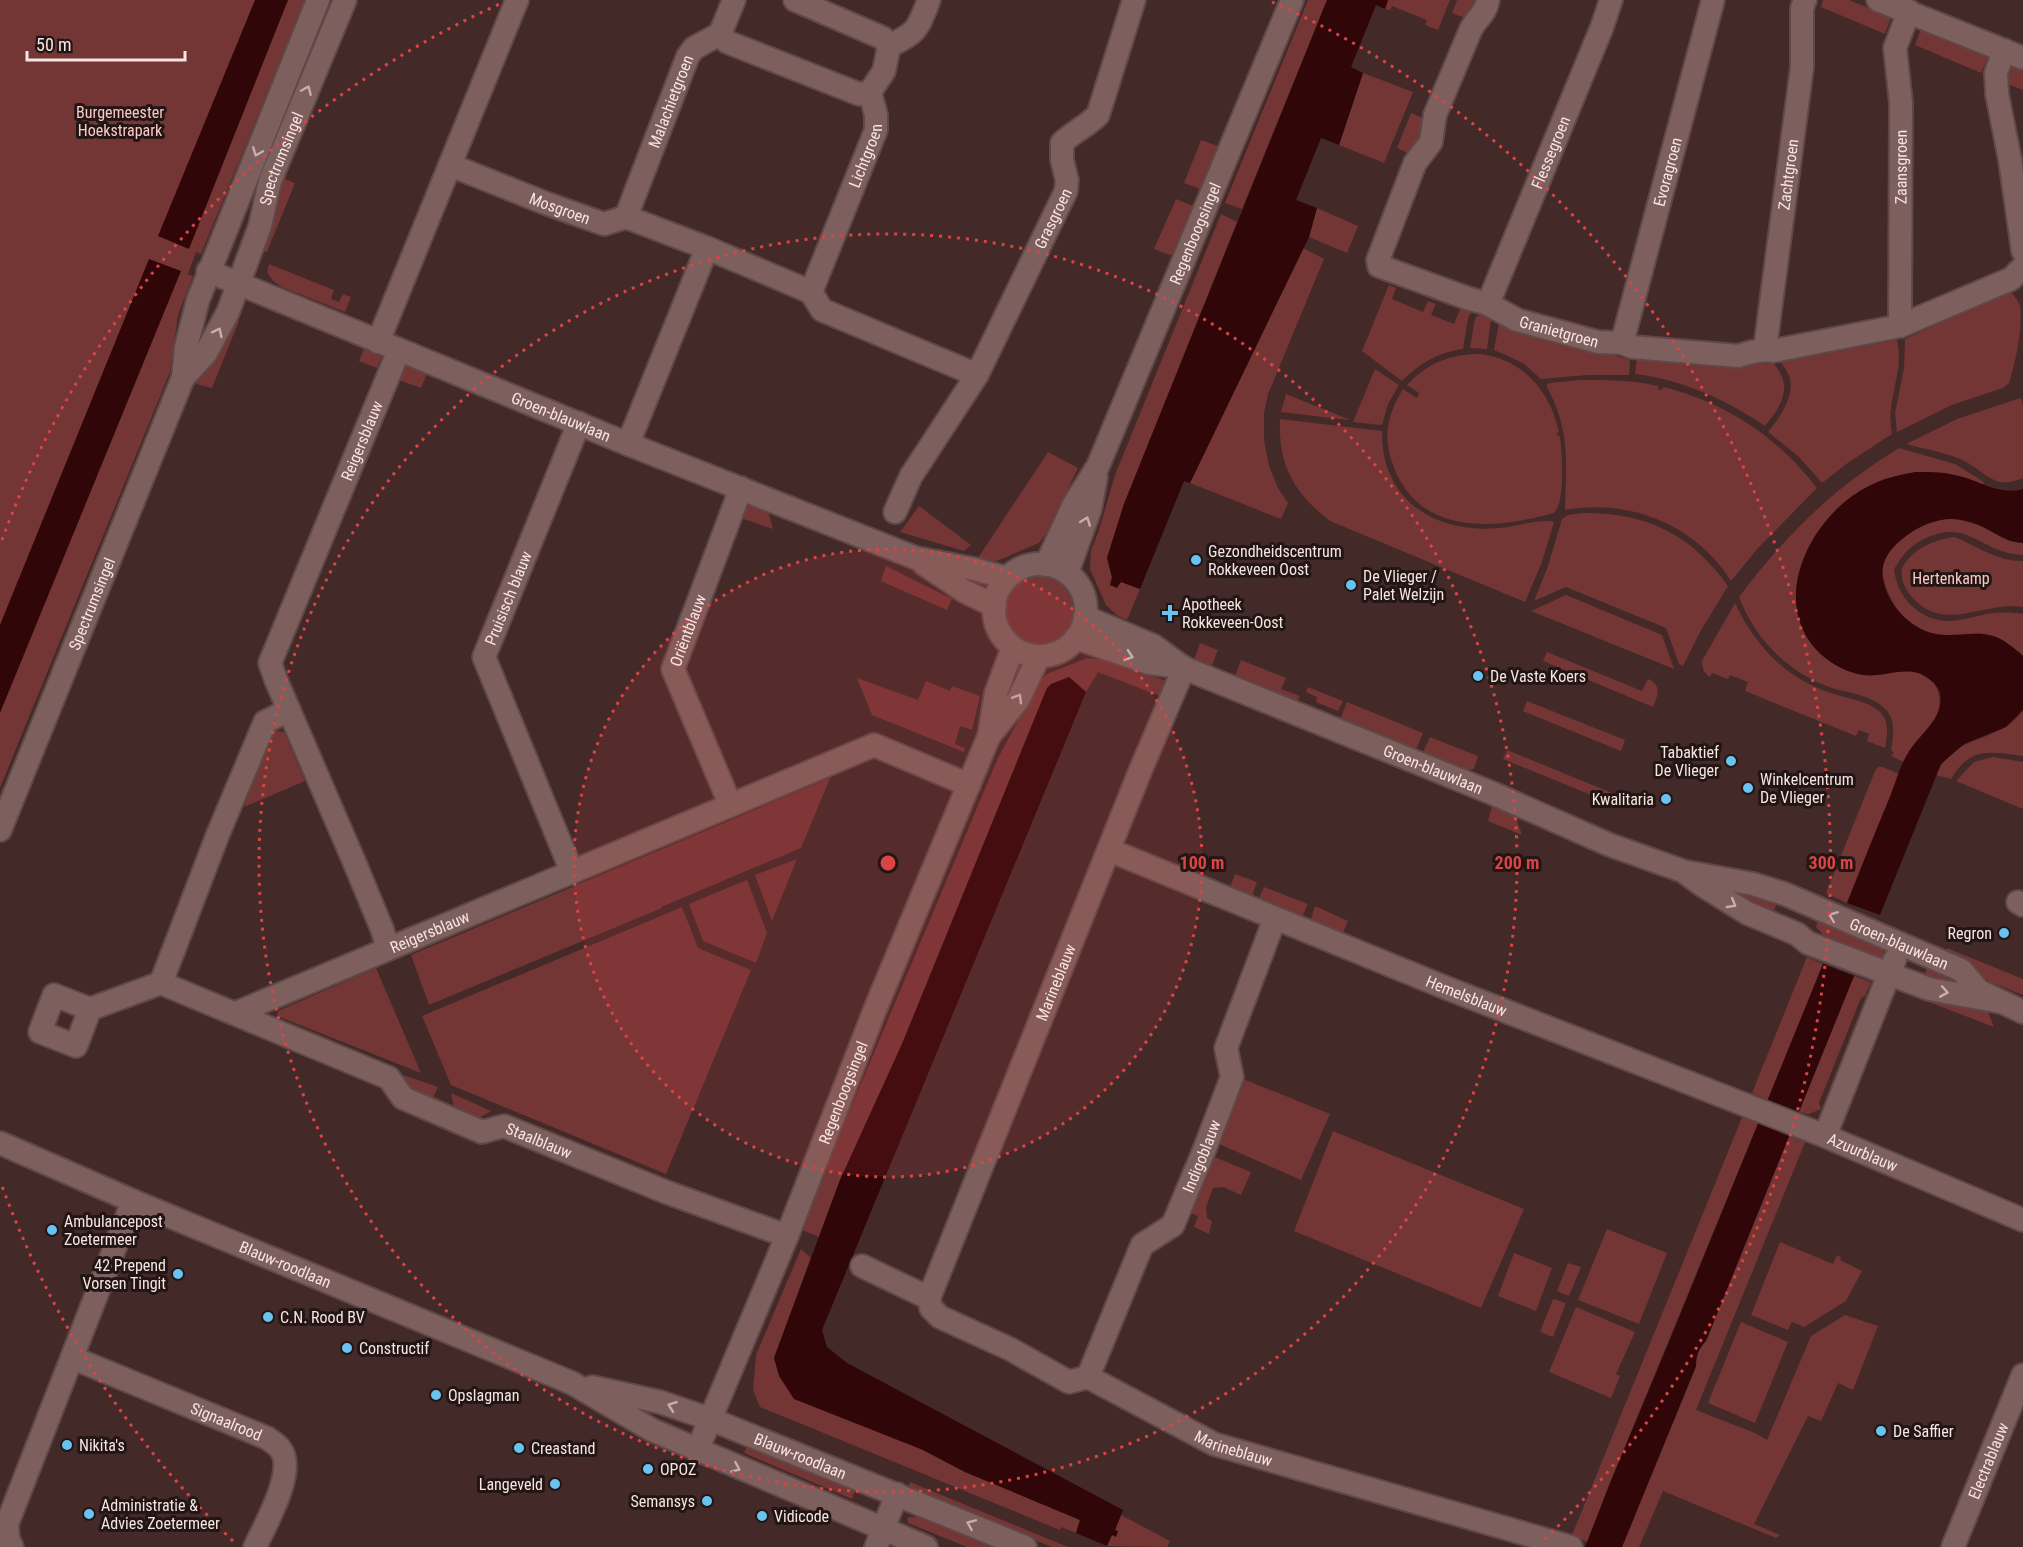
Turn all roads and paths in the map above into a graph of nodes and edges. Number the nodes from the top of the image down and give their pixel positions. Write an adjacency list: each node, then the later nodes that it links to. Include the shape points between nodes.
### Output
1 (318, 0): 24 (street, Spectrumsingel, one-way to 24)
2 (345, 0): 25 (street, Spectrumsingel, one-way to 2, via 260,226 270,181)
3 (517, 0): 19 (street)
4 (734, 0): 15 (street)
5 (795, 0): 16 (street, via 883,38)
6 (929, 0): 16 (street, via 918,28)
7 (1134, 0): 33 (street, Grasgroen, via 1098,115 1062,143 1066,191)
8 (1292, 0): 40 (street, Regenboogsingel, via 1098,466 1090,509)
9 (1488, 0): 27 (street, Granietgroen, via 1471,29 1435,115 1431,142 1415,163 1378,260 1379,266)
10 (1611, 0): 27 (street, Flessegroen)
11 (1713, 0): 30 (street, Evoragroen)
12 (1805, 0): 32 (street, Zachtgroen, via 1802,66)
13 (1878, 0): 14 (street)
14 (1909, 11): 17 (street); 28 (street, Zaansgroen, via 1895,48 1901,104)
15 (720, 34): 18 (street, via 727,42 858,94); 20 (street, Malachietgroen, via 694,48 688,56)
16 (889, 46): 18 (street, via 884,71)
17 (2013, 54): 22 (street, via 1996,73 1997,94)
18 (870, 92): 26 (street, Lichtgroen, via 876,130)
19 (450, 165): 20 (street, Mosgroen, via 604,224); 29 (street)
20 (626, 217): 21 (street)
21 (707, 248): 26 (street); 36 (street)
22 (2023, 251)
23 (2023, 267): 28 (street, Granietgroen, via 2011,279)
24 (208, 271): 25 (street, Groen-blauwlaan); 34 (street, Spectrumsingel, via 186,347)
25 (238, 283): 29 (street, Groen-blauwlaan); 34 (street, Spectrumsingel, one-way to 25, via 206,353)
26 (811, 292): 33 (street, via 822,309)
27 (1488, 304): 30 (street, Granietgroen, via 1517,320 1598,342)
28 (1900, 326): 32 (street, Granietgroen)
29 (378, 342): 31 (street, Groen-blauwlaan)
30 (1622, 343): 32 (street, Granietgroen, via 1738,356)
31 (399, 350): 35 (street, Groen-blauwlaan); 48 (street, Reigersblauw, via 270,663)
32 (1765, 350)
33 (977, 375): 38 (street, Grasgroen, via 911,476)
34 (183, 378): 52 (street, Spectrumsingel)
35 (579, 423): 36 (street, Groen-blauwlaan); 54 (street, Pruisisch blauw, via 484,657)
36 (628, 444): 37 (street, Groen-blauwlaan)
37 (741, 488): 39 (street, Groen-blauwlaan); 51 (street, Oriëntblauw, via 673,669)
38 (895, 512)
39 (916, 558): 41 (street, Groen-blauwlaan); 42 (street, Groen-blauwlaan)
40 (1057, 569): 41 (street, via 1025,567); 43 (street, via 1076,581 1082,592)
41 (1007, 578): 42 (street)
42 (994, 606): 45 (street, via 1002,636)
43 (1085, 616): 44 (street); 47 (street, Groen-blauwlaan, via 1154,646)
44 (1076, 638): 46 (street, via 1059,651); 47 (street, Groen-blauwlaan, one-way to 47, via 1149,663)
45 (1013, 647): 46 (street); 49 (street, Regenboogsingel, via 996,693)
46 (1039, 656): 49 (street, Regenboogsingel, one-way to 46, via 1018,700)
47 (1184, 668): 53 (street, Marineblauw); 55 (street, Groen-blauwlaan)
48 (289, 710): 58 (street, Reigersblauw); 60 (street, via 265,722)
49 (989, 736): 50 (street, Regenboogsingel)
50 (969, 785): 51 (street, Reigersblauw, via 874,745); 69 (street, Regenboogsingel, via 872,1017)
51 (730, 804): 54 (street, Reigersblauw)
52 (0, 830)
53 (1109, 850): 56 (street, Hemelsblauw); 71 (street, Marineblauw)
54 (572, 872): 58 (street, Reigersblauw)
55 (1683, 872): 57 (street, Groen-blauwlaan, one-way to 55, via 1785,894); 59 (street, Groen-blauwlaan, one-way to 59, via 1747,913 1797,934 1808,943)
56 (1275, 918): 65 (street, Hemelsblauw); 74 (street, Indigoblauw, via 1226,1048 1232,1077 1206,1148 1173,1225 1142,1245)
57 (1901, 943): 59 (street, Azuurblauw); 61 (street, Groen-blauwlaan, via 1961,970 1979,991)
58 (388, 948): 64 (street)
59 (1890, 973): 61 (street, Groen-blauwlaan, one-way to 61, via 1929,989); 65 (street, Azuurblauw)
60 (161, 983): 62 (street); 64 (street, Staalblauw)
61 (2001, 1002): 63 (street, Groen-blauwlaan)
62 (90, 1009)
63 (2023, 1012)
64 (236, 1013): 69 (street, Staalblauw, via 389,1078 403,1098 482,1131 504,1126)
65 (1825, 1136): 68 (street, Azuurblauw)
66 (0, 1143): 67 (street, Blauw-roodlaan)
67 (134, 1201): 72 (street); 75 (street, Blauw-roodlaan)
68 (2023, 1220)
69 (787, 1236): 76 (street, Regenboogsingel)
70 (862, 1266): 71 (street, Marineblauw)
71 (929, 1298): 74 (street, Marineblauw, via 930,1308 940,1317 1069,1382)
72 (73, 1358): 81 (street, via 7,1524); 82 (street, Signaalrood, via 267,1438 281,1449 286,1462 284,1478)
73 (2023, 1375): 85 (street, Electrablauw)
74 (1088, 1377): 80 (street, Marineblauw, via 1214,1444)
75 (572, 1383): 76 (street, Blauw-roodlaan, one-way to 75, via 660,1401); 77 (street, Blauw-roodlaan, via 652,1430)
76 (710, 1419): 77 (street, Regenboogsingel); 78 (street, Blauw-roodlaan)
77 (697, 1451): 79 (street, Blauw-roodlaan, one-way to 79)
78 (897, 1494): 79 (street); 84 (street, Blauw-roodlaan, one-way to 78)
79 (879, 1539): 83 (street, Blauw-roodlaan)
80 (1568, 1545)
81 (12, 1547)
82 (255, 1547)
83 (926, 1547)
84 (1024, 1547)
85 (1953, 1547)

